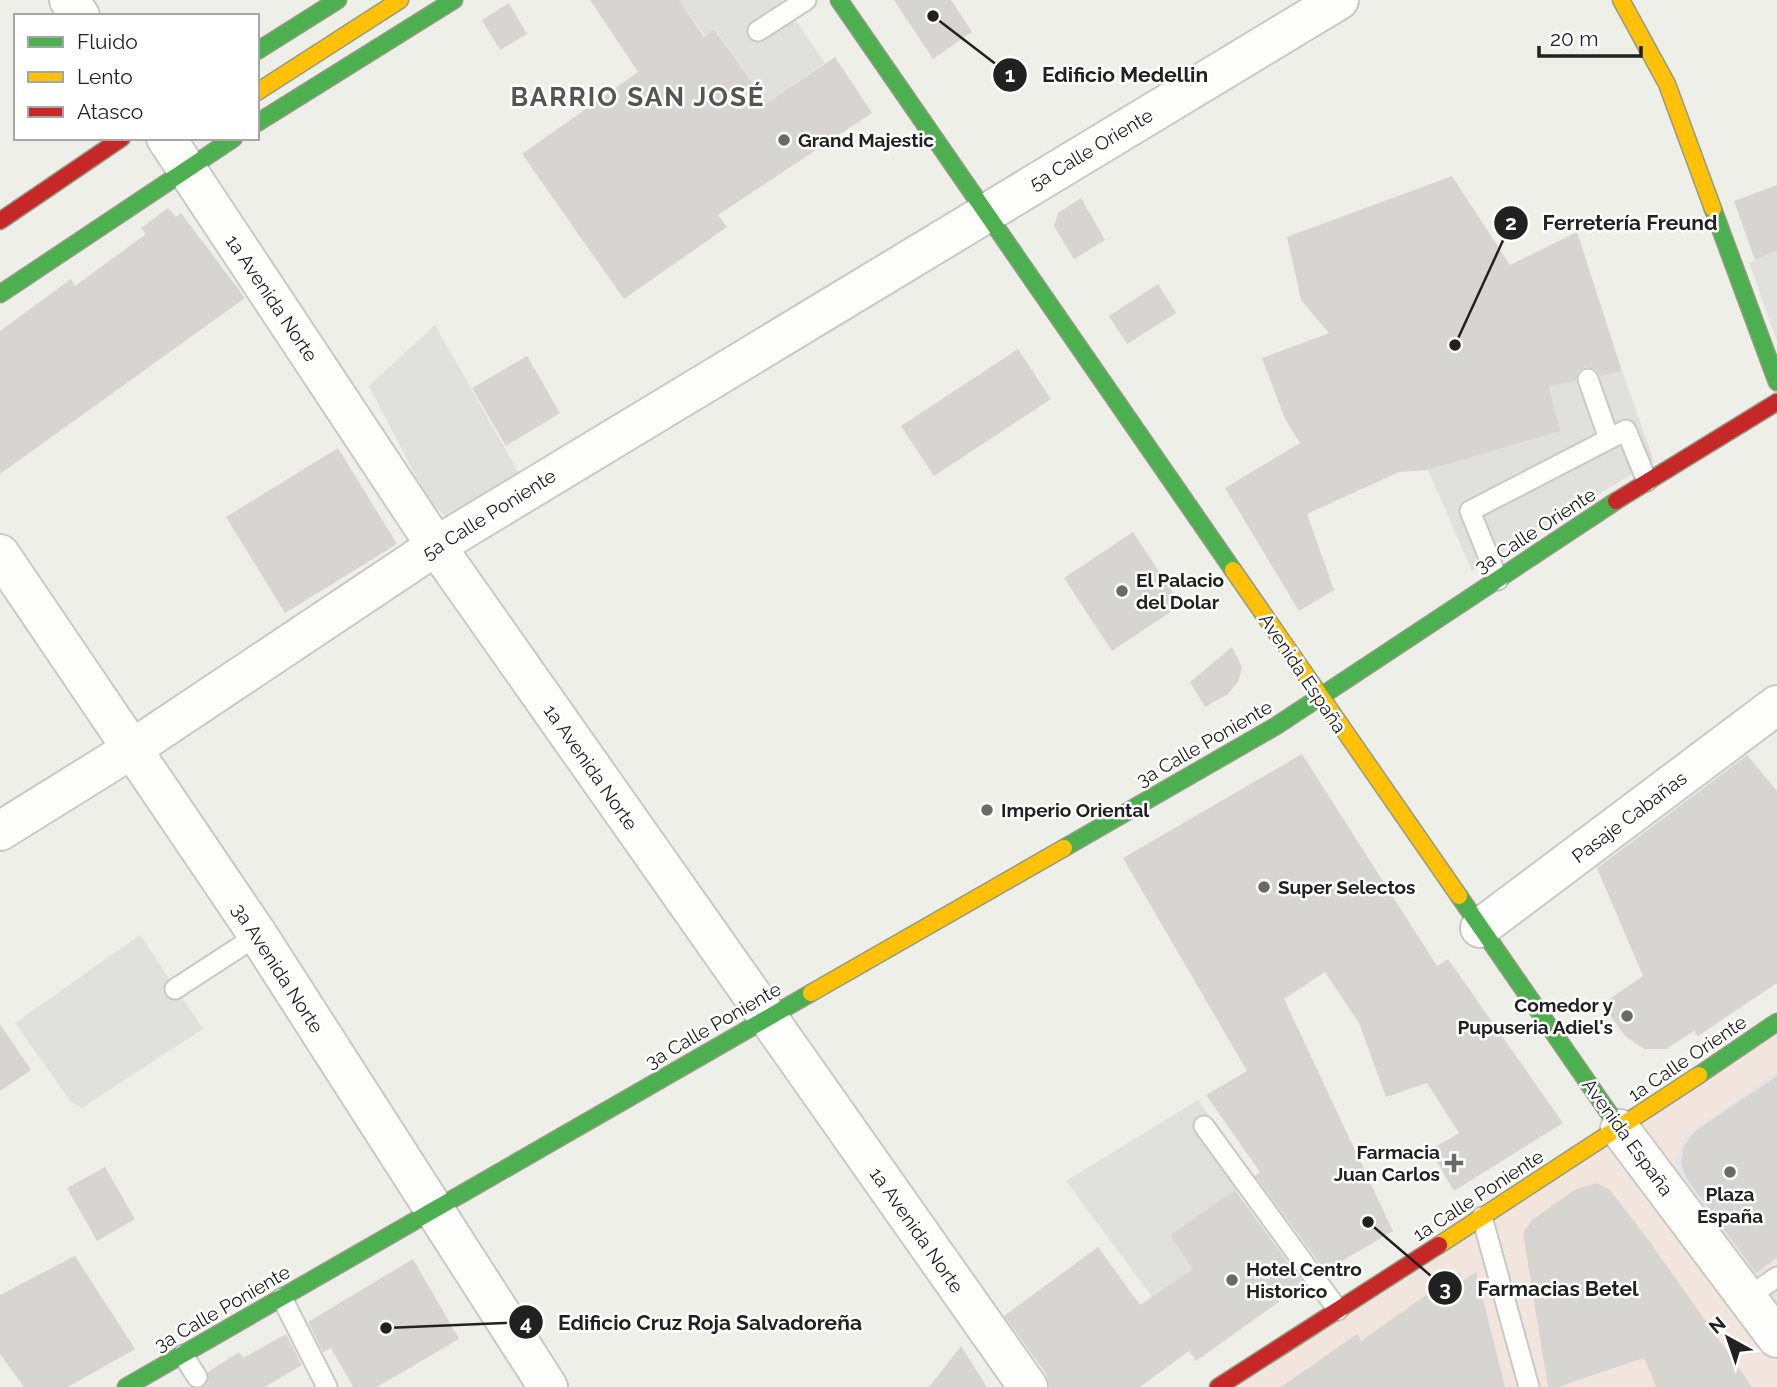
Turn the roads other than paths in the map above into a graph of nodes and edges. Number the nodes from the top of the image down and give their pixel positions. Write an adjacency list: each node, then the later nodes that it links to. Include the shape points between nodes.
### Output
1 (338, 0): 9 (main road)
2 (400, 0): 10 (main road)
3 (454, 0): 11 (main road)
4 (806, 0): 8 (lane)
5 (839, 0): 15 (main road, Avenida España)
6 (1339, 0): 15 (street, 5a Calle Oriente)
7 (1621, 0): 19 (main road, via 1667,84)
8 (758, 31)
9 (259, 50)
10 (259, 91)
11 (259, 122)
12 (119, 140): 16 (main road)
13 (223, 140): 14 (main road)
14 (174, 149): 17 (main road); 23 (street, 1a Avenida Norte)
15 (988, 212): 23 (street, 5a Calle Poniente); 26 (main road, Avenida España)
16 (0, 221)
17 (0, 294)
18 (1588, 379): 21 (lane)
19 (1777, 382)
20 (1777, 402): 22 (main road, 3a Calle Oriente)
21 (1609, 439): 22 (lane, via 1626,430); 25 (lane, via 1470,511)
22 (1647, 481): 25 (main road, 3a Calle Oriente)
23 (436, 546): 28 (street, 5a Calle Poniente); 33 (street, 1a Avenida Norte)
24 (0, 554): 28 (street, 3a Avenida Norte)
25 (1498, 579): 26 (main road, 3a Calle Oriente)
26 (1320, 698): 30 (main road, Avenida España); 33 (main road, 3a Calle Poniente)
27 (1777, 705): 30 (street, Pasaje Cabañas)
28 (132, 748): 29 (street, 5a Calle Poniente); 31 (street, 3a Avenida Norte)
29 (0, 831)
30 (1480, 928): 36 (main road, Avenida España)
31 (258, 935): 32 (lane); 37 (street, 3a Avenida Norte)
32 (176, 989)
33 (767, 1018): 37 (main road, 3a Calle Poniente); 48 (street, 1a Avenida Norte)
34 (1777, 1022): 36 (main road, 1a Calle Oriente)
35 (1203, 1126): 41 (lane)
36 (1620, 1129): 38 (main road, 1a Calle Poniente); 39 (street, Avenida España)
37 (435, 1210): 40 (main road, 3a Calle Poniente); 47 (street, 3a Avenida Norte)
38 (1482, 1217): 41 (main road, 1a Calle Poniente); 50 (lane)
39 (1762, 1287): 42 (street, Avenida España)
40 (282, 1298): 43 (main road, 3a Calle Poniente); 46 (lane)
41 (1338, 1310): 49 (main road, 1a Calle Poniente)
42 (1777, 1338)
43 (183, 1355): 44 (lane); 45 (main road, 3a Calle Poniente)
44 (197, 1377)
45 (126, 1387)
46 (327, 1387)
47 (548, 1387)
48 (1028, 1387)
49 (1218, 1387)
50 (1529, 1387)

